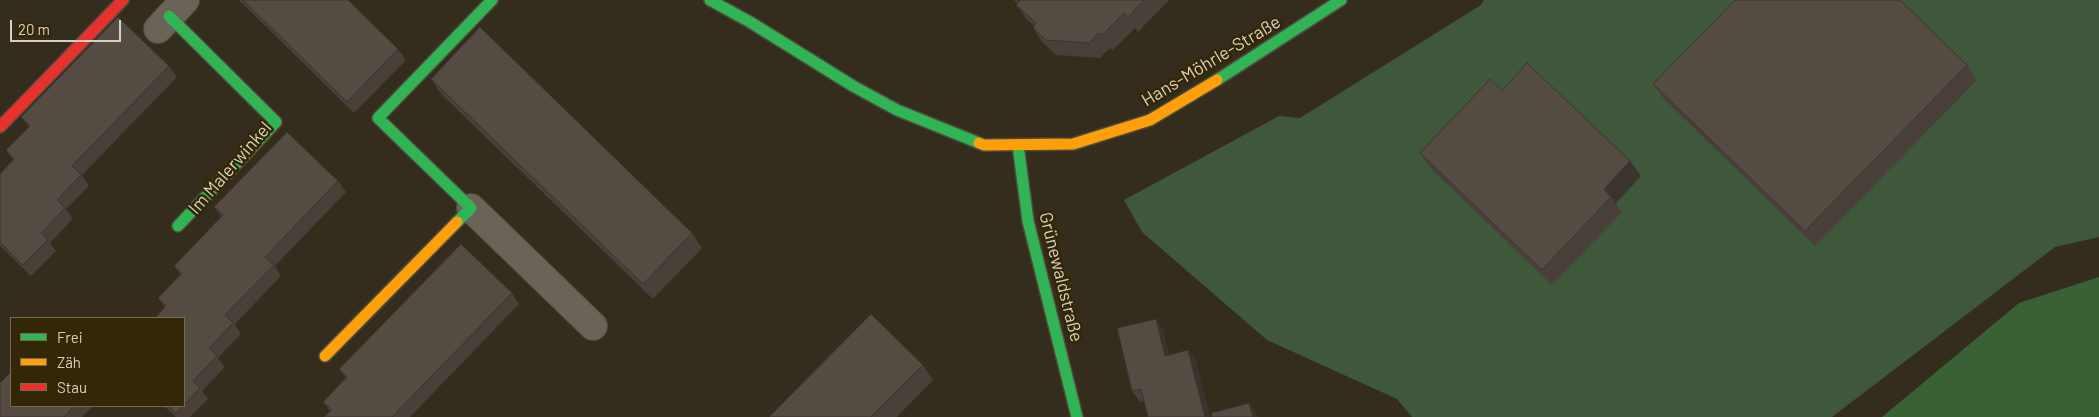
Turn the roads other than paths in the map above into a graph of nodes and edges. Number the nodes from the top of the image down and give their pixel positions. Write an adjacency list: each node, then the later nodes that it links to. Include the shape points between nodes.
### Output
1 (123, 0): 6 (street)
2 (492, 0): 8 (street, via 378,118)
3 (710, 0): 7 (street, Hans-Möhrle-Straße, via 897,110 984,145)
4 (1341, 0): 7 (street, Hans-Möhrle-Straße, via 1150,120 1073,144)
5 (171, 15): 9 (street, Im Malerwinkel, via 276,122)
6 (0, 127)
7 (1018, 145): 12 (street, Grünewaldstraße, via 1028,221)
8 (471, 208): 10 (street); 11 (street)
9 (178, 226)
10 (593, 326)
11 (325, 356)
12 (1077, 417)

